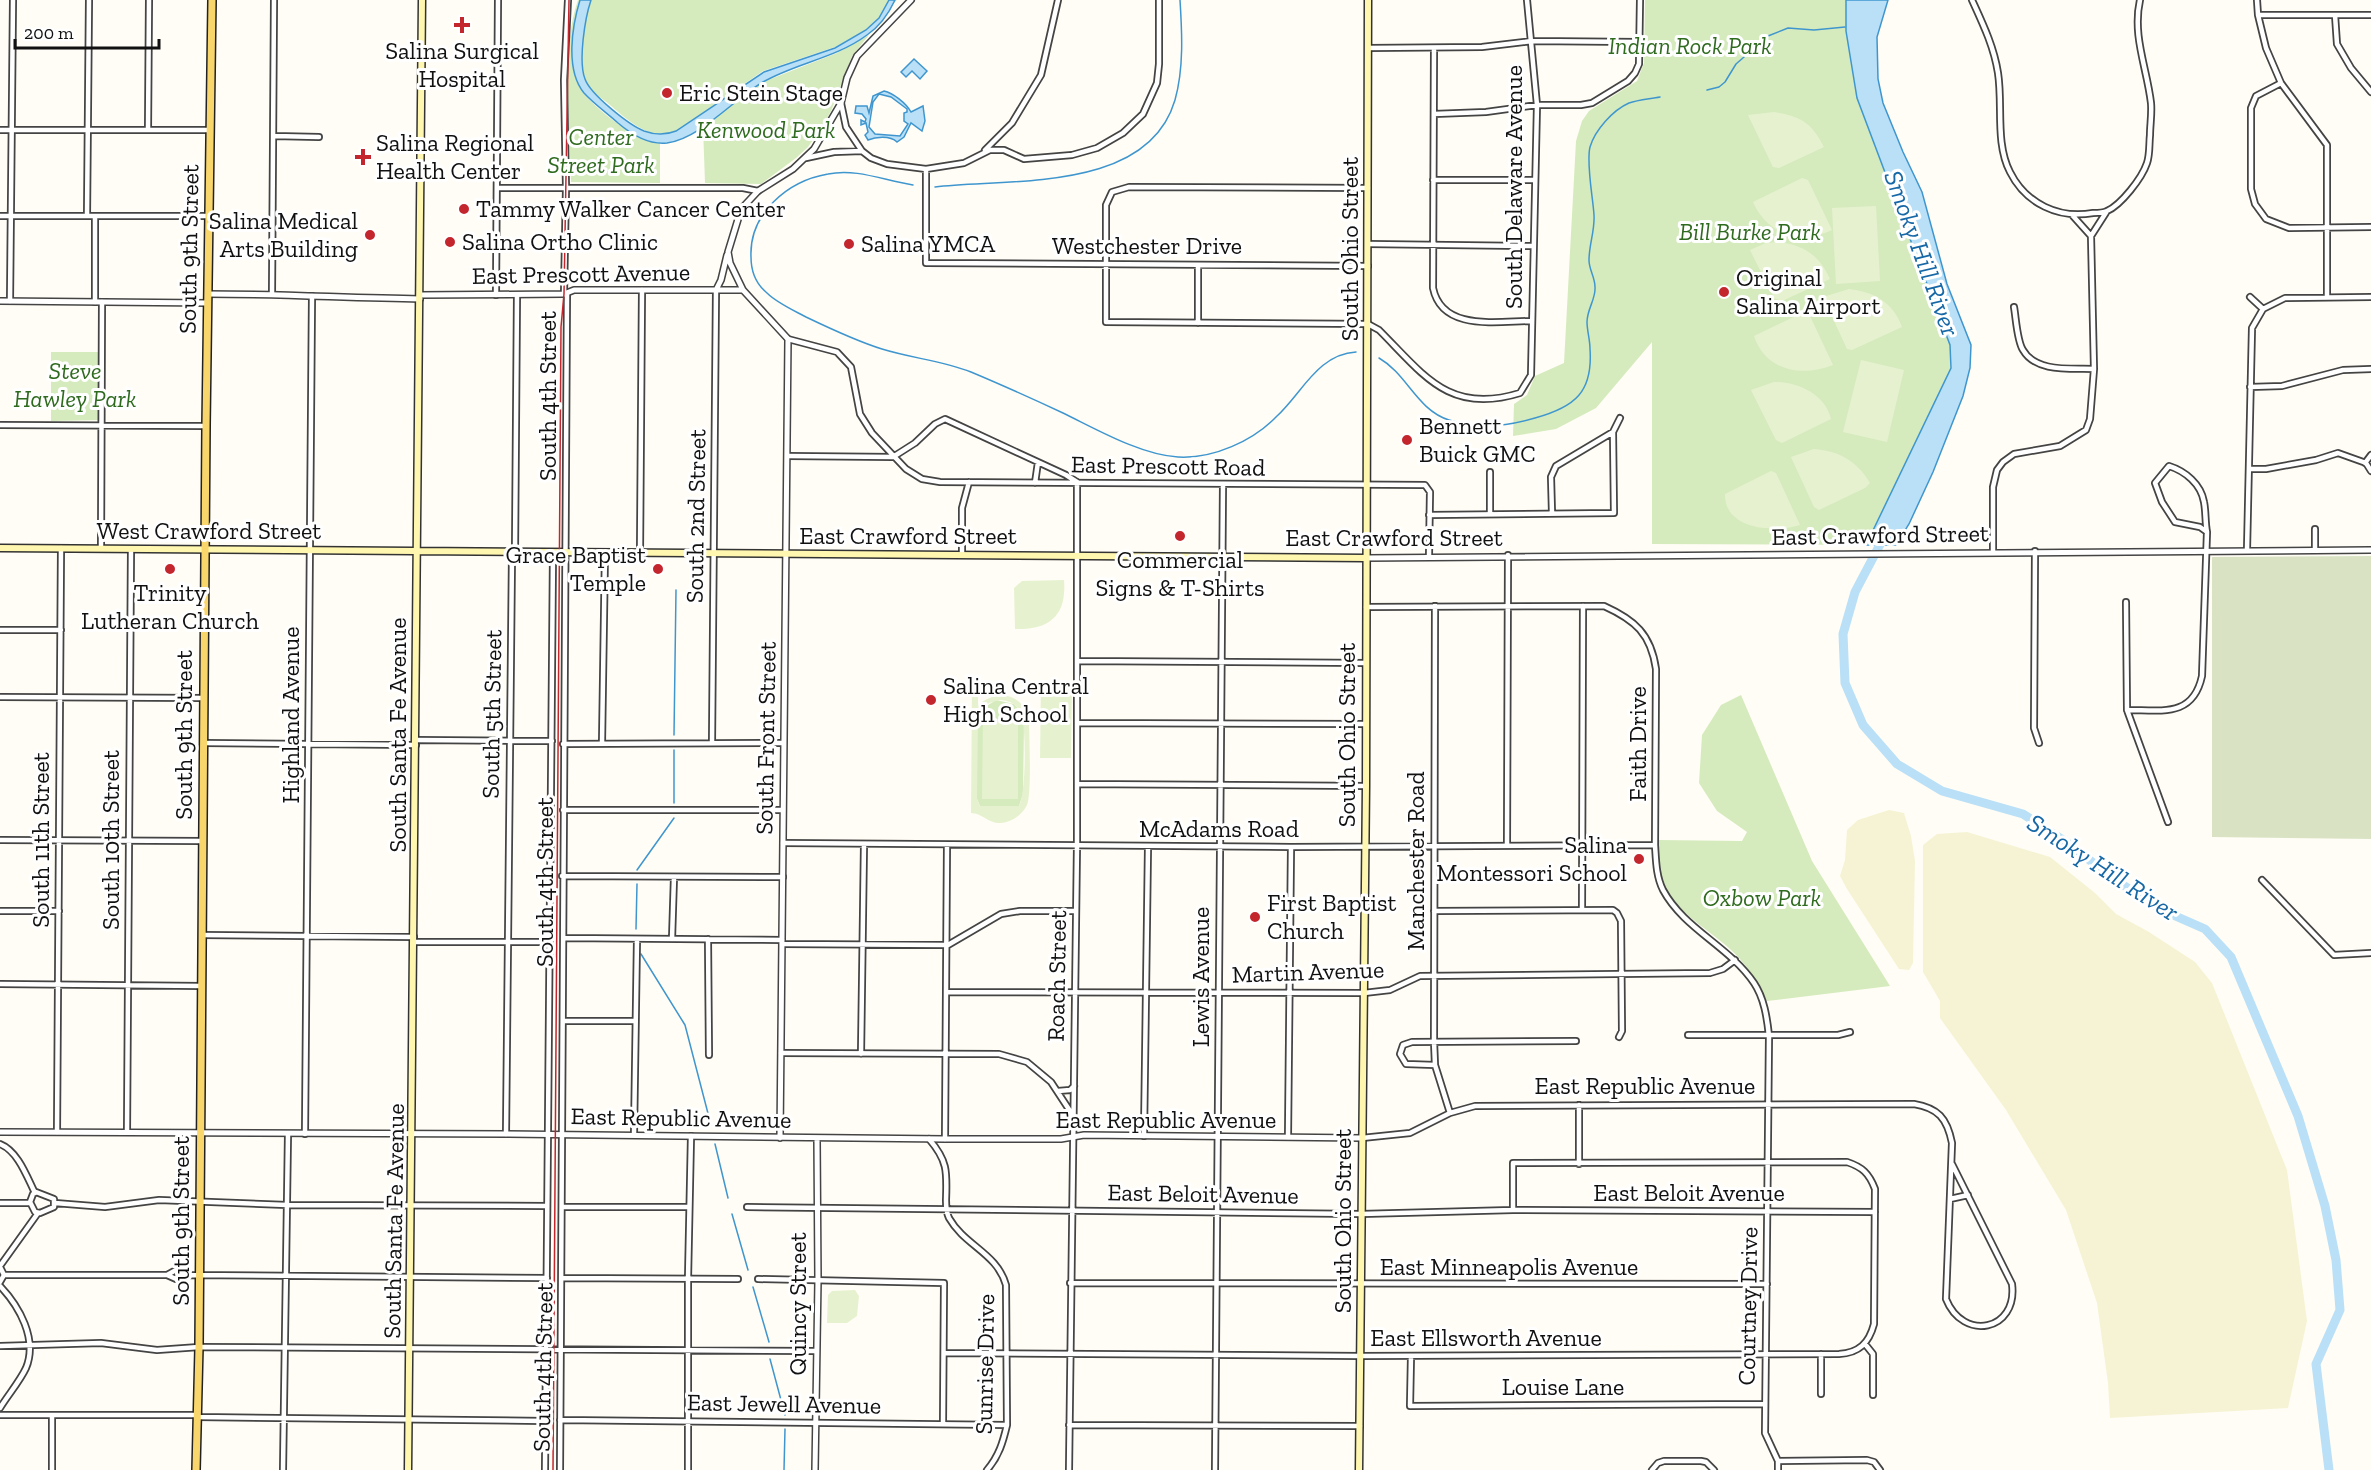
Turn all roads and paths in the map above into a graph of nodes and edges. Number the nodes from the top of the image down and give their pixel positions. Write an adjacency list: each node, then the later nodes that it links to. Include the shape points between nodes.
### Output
1 (13, 0): 31 (street)
2 (89, 0): 32 (street)
3 (148, 0): 33 (street)
4 (212, 0): 34 (main road, South 9th Street)
5 (274, 0): 35 (street)
6 (422, 0): 75 (main road, South Santa Fe Avenue)
7 (498, 0): 45 (street)
8 (568, 0): 46 (street, South 4th Street, via 564,80)
9 (911, 0): 27 (street, via 857,56)
10 (1058, 0): 37 (street, via 1041,75 1024,106)
11 (1159, 0): 38 (street, via 1157,83 1143,114 1123,133 1097,148 1072,155 1024,159)
12 (1368, 0): 23 (main road, South Ohio Street)
13 (1527, 0): 21 (street, South Delaware Avenue)
14 (1640, 0): 22 (street)
15 (1972, 0): 55 (street, via 1998,72 2003,143 2010,172 2021,190 2034,201 2046,209)
16 (2140, 0): 49 (street, via 2136,25 2151,105 2149,152 2137,183)
17 (2257, 0): 18 (street)
18 (2258, 15): 19 (street); 25 (street)
19 (2335, 15): 20 (street); 26 (street, via 2337,44)
20 (2371, 15)
21 (1532, 41): 22 (street); 24 (street); 28 (street, South Delaware Avenue)
22 (1638, 42): 28 (street, via 1639,64 1628,81 1592,103)
23 (1368, 48): 24 (street); 47 (main road, South Ohio Street)
24 (1434, 49): 29 (street)
25 (2281, 83): 57 (street, via 2326,145); 57 (street, via 2256,96 2251,108 2251,189 2255,204 2266,219 2289,228)
26 (2371, 92)
27 (841, 103): 39 (street, via 846,127); 41 (street, via 822,139)
28 (1537, 105): 29 (street); 44 (street, South Delaware Avenue)
29 (1434, 114): 43 (street)
30 (0, 130): 31 (street)
31 (12, 130): 32 (street); 51 (street)
32 (88, 130): 33 (street); 52 (street)
33 (148, 130): 34 (street)
34 (210, 130): 54 (main road, South 9th Street)
35 (274, 136): 36 (street); 70 (street)
36 (319, 137)
37 (997, 139): 38 (street); 40 (street)
38 (1004, 150): 40 (street)
39 (862, 151): 41 (street); 42 (street, via 887,164)
40 (983, 153): 42 (street, via 964,163)
41 (806, 158): 48 (street)
42 (926, 169): 63 (street, Westchester Drive, via 926,263)
43 (1433, 180): 44 (street); 60 (street)
44 (1535, 180): 61 (street, South Delaware Avenue)
45 (497, 188): 46 (street); 72 (street)
46 (566, 188): 48 (street); 71 (street, South 4th Street)
47 (1368, 189): 59 (main road, South Ohio Street); 63 (street, via 1129,187 1112,192 1106,205)
48 (758, 191): 62 (street, via 741,211)
49 (2107, 211): 55 (street); 58 (street)
50 (0, 216): 51 (street)
51 (11, 216): 52 (street); 80 (street)
52 (87, 216): 53 (street)
53 (95, 216): 54 (street); 81 (street)
54 (209, 216): 69 (main road, South 9th Street)
55 (2073, 216): 58 (street)
56 (2371, 227): 57 (street)
57 (2328, 228): 77 (street)
58 (2091, 236): 90 (street)
59 (1368, 244): 60 (street); 65 (main road, South Ohio Street)
60 (1433, 246): 61 (street); 86 (street, via 1435,297 1451,315 1465,320)
61 (1533, 246): 86 (street, South Delaware Avenue)
62 (728, 252): 67 (street); 68 (street)
63 (1106, 264): 64 (street, Westchester Drive); 87 (street, via 1106,322)
64 (1198, 265): 65 (street, Westchester Drive); 87 (street)
65 (1368, 266): 88 (main road, South Ohio Street)
66 (642, 290): 67 (street, East Prescott Avenue); 71 (street, East Prescott Avenue, via 574,290); 133 (street)
67 (716, 290): 68 (street, East Prescott Avenue); 134 (street, South 2nd Street)
68 (743, 290): 89 (street)
69 (208, 294): 70 (street, East Prescott Avenue); 83 (main road, South 9th Street)
70 (272, 294): 74 (street, East Prescott Avenue)
71 (565, 294): 73 (street, East Prescott Avenue); 131 (street, South 4th Street)
72 (496, 295): 73 (street, East Prescott Avenue); 75 (street, East Prescott Avenue)
73 (517, 295): 127 (street, South 5th Street)
74 (312, 297): 75 (street, East Prescott Avenue); 121 (street, Highland Avenue)
75 (420, 297): 126 (main road, South Santa Fe Avenue)
76 (2250, 297): 85 (street)
77 (2327, 297): 78 (street); 85 (street, via 2285,298)
78 (2371, 297)
79 (0, 301): 80 (street)
80 (10, 301): 81 (street)
81 (95, 302): 82 (street)
82 (102, 302): 83 (street); 95 (street)
83 (208, 303): 96 (main road, South 9th Street)
84 (2014, 307): 90 (street, via 2022,349 2032,360 2044,366)
85 (2263, 309): 92 (street, via 2252,328)
86 (1532, 321): 88 (street, South Delaware Avenue, via 1531,375 1520,393 1500,399 1459,397 1434,385)
87 (1198, 323): 88 (street)
88 (1368, 324): 110 (main road, South Ohio Street)
89 (788, 339): 99 (street, South Front Street); 100 (street, East Prescott Road, via 837,352 851,367 860,414)
90 (2094, 369): 128 (street, via 2086,430 2060,446 2014,454 1997,470 1993,487)
91 (2371, 369): 92 (street, via 2343,370 2282,386)
92 (2250, 387): 103 (street)
93 (1620, 418): 97 (street)
94 (0, 424): 95 (street)
95 (102, 425): 96 (street); 118 (street)
96 (206, 426): 120 (main road, South 9th Street)
97 (1614, 432): 111 (street, via 1556,466 1551,477); 111 (street, via 1614,513)
98 (2371, 455): 102 (street)
99 (788, 456): 100 (street); 135 (street, South Front Street)
100 (893, 457): 101 (street, via 945,419); 107 (street, East Prescott Road, via 922,479)
101 (1038, 462): 106 (street); 108 (street)
102 (2365, 463): 103 (street, via 2337,453 2266,469); 104 (street)
103 (2249, 469): 123 (street)
104 (2371, 471)
105 (1490, 472): 112 (street)
106 (1077, 482): 108 (street, East Prescott Road); 109 (street, East Prescott Road); 137 (street, Roach Street)
107 (969, 483): 108 (street, East Prescott Road); 136 (street, via 962,508)
108 (1035, 483)
109 (1223, 484): 110 (street, East Prescott Road); 139 (street, Lewis Avenue)
110 (1367, 486): 113 (street, East Prescott Road, via 1425,485 1430,492); 141 (main road, South Ohio Street)
111 (1551, 513): 112 (street)
112 (1490, 514): 113 (street)
113 (1429, 515): 140 (street)
114 (2315, 529): 124 (street)
115 (2207, 532): 115 (street, via 2204,501 2197,484 2181,470 2169,466 2155,483 2162,502 2175,522); 122 (street)
116 (0, 548): 117 (main road, West Crawford Street)
117 (61, 548): 118 (main road, West Crawford Street); 148 (street, South 11th Street)
118 (101, 548): 119 (main road, West Crawford Street)
119 (131, 549): 120 (main road, West Crawford Street); 154 (street, South 10th Street)
120 (205, 549): 121 (main road, West Crawford Street); 155 (main road, South 9th Street)
121 (310, 550): 126 (main road, West Crawford Street); 166 (street, Highland Avenue)
122 (2205, 550): 123 (street, East Crawford Street); 129 (street, East Crawford Street); 156 (street, via 2199,692 2188,704 2174,710)
123 (2247, 550): 124 (street, East Crawford Street)
124 (2315, 550): 125 (street, East Crawford Street)
125 (2371, 550)
126 (417, 551): 127 (main road, East Crawford Street); 163 (main road, South Santa Fe Avenue)
127 (515, 551): 130 (main road, East Crawford Street); 160 (street, South 5th Street)
128 (1993, 551): 129 (street, East Crawford Street); 138 (street, East Crawford Street)
129 (2035, 551): 169 (street, via 2034,721)
130 (553, 552): 131 (main road, East Crawford Street); 161 (street, South 4th Street)
131 (565, 552): 132 (main road, East Crawford Street); 167 (street, South 4th Street)
132 (605, 552): 133 (main road, East Crawford Street); 168 (street)
133 (640, 552): 134 (main road, East Crawford Street)
134 (713, 553): 135 (main road, East Crawford Street); 164 (street, South 2nd Street)
135 (786, 553): 136 (main road, East Crawford Street); 165 (street, South Front Street)
136 (962, 555): 137 (main road, East Crawford Street)
137 (1078, 555): 139 (main road, East Crawford Street); 149 (street, Roach Street)
138 (1508, 555): 140 (street, East Crawford Street); 144 (street)
139 (1221, 556): 141 (main road, East Crawford Street); 150 (street, Lewis Avenue)
140 (1429, 556): 141 (street, East Crawford Street)
141 (1366, 558): 146 (main road, South Ohio Street)
142 (2126, 602): 156 (street)
143 (1435, 606): 144 (street, Faith Drive); 146 (street, Faith Drive); 191 (street, Manchester Road)
144 (1508, 606): 145 (street, Faith Drive); 186 (street)
145 (1583, 606): 184 (street); 185 (street, Faith Drive, via 1604,606 1625,615 1647,636 1654,655)
146 (1366, 607): 151 (main road, South Ohio Street)
147 (0, 630): 148 (street)
148 (61, 630): 153 (street, South 11th Street)
149 (1078, 661): 150 (street); 157 (street, Roach Street)
150 (1221, 662): 151 (street); 158 (street, Lewis Avenue)
151 (1366, 663): 159 (main road, South Ohio Street)
152 (0, 697): 153 (street)
153 (60, 697): 154 (street); 177 (street, South 11th Street)
154 (130, 698): 155 (street); 178 (street, South 10th Street)
155 (204, 698): 162 (main road, South 9th Street)
156 (2127, 710): 175 (street)
157 (1077, 723): 158 (street); 170 (street, Roach Street)
158 (1221, 723): 159 (street); 171 (street, Lewis Avenue)
159 (1365, 724): 172 (main road, South Ohio Street)
160 (510, 741): 161 (street); 163 (street); 208 (street, South 5th Street)
161 (552, 741): 209 (street, South 4th Street)
162 (204, 743): 166 (street); 179 (main road, South 9th Street)
163 (416, 743): 166 (street); 204 (main road, South Santa Fe Avenue)
164 (712, 743): 165 (street); 168 (street)
165 (783, 743): 174 (street, South Front Street)
166 (308, 744): 202 (street, Highland Avenue)
167 (563, 744): 168 (street); 173 (street, South 4th Street)
168 (602, 744)
169 (2039, 744)
170 (1077, 784): 171 (street); 183 (street, Roach Street)
171 (1220, 785): 172 (street); 188 (street, Lewis Avenue)
172 (1365, 786): 190 (main road, South Ohio Street)
173 (562, 810): 174 (street); 192 (street, South 4th Street)
174 (783, 810): 180 (street, South Front Street)
175 (2168, 822)
176 (0, 840): 177 (street)
177 (59, 840): 178 (street); 198 (street, South 11th Street)
178 (129, 841): 179 (street); 219 (street, South 10th Street)
179 (203, 841): 201 (main road, South 9th Street)
180 (783, 843): 181 (street, McAdams Road); 194 (street, South Front Street)
181 (864, 844): 182 (street, McAdams Road); 211 (street)
182 (947, 845): 183 (street, McAdams Road); 212 (street)
183 (1077, 845): 187 (street, McAdams Road); 200 (street, Roach Street)
184 (1580, 845): 185 (street, McAdams Road); 186 (street, McAdams Road); 196 (street)
185 (1655, 845): 214 (street, Faith Drive, via 1663,889 1681,914)
186 (1507, 846): 191 (street, McAdams Road)
187 (1148, 847): 188 (street, McAdams Road); 223 (street)
188 (1220, 847): 189 (street, McAdams Road); 224 (street, Lewis Avenue)
189 (1291, 847): 190 (street, McAdams Road); 225 (street)
190 (1365, 847): 191 (street, McAdams Road); 226 (main road, South Ohio Street)
191 (1433, 847): 199 (street, Manchester Road)
192 (562, 876): 193 (street); 203 (street, South 4th Street)
193 (674, 877): 194 (street); 206 (street)
194 (783, 877): 210 (street, South Front Street)
195 (2262, 880): 213 (street, via 2334,955)
196 (1581, 909): 199 (street); 215 (street, via 1609,909 1617,913 1621,921)
197 (0, 911): 198 (street)
198 (58, 911): 218 (street, South 11th Street)
199 (1434, 911): 216 (street, Manchester Road)
200 (1076, 912): 212 (street, via 1001,914); 221 (street, Roach Street)
201 (202, 935): 202 (street); 220 (main road, South 9th Street)
202 (307, 936): 204 (street); 251 (street, Highland Avenue)
203 (565, 938): 205 (street); 227 (street, South 4th Street)
204 (414, 939): 208 (street); 255 (main road, South Santa Fe Avenue)
205 (637, 939): 206 (street); 228 (street)
206 (672, 939): 207 (street)
207 (708, 939): 210 (street); 237 (street)
208 (508, 942): 209 (street); 252 (street, South 5th Street)
209 (549, 942): 253 (street, South 4th Street)
210 (782, 942): 211 (street); 235 (street, South Front Street)
211 (863, 944): 212 (street); 236 (street)
212 (948, 945): 222 (street)
213 (2371, 953)
214 (1735, 960): 215 (street, Martin Avenue, via 1710,973); 231 (street, Faith Drive, via 1755,984 1766,1010)
215 (1621, 974): 216 (street, Martin Avenue); 232 (street)
216 (1434, 976): 226 (street, Martin Avenue, via 1420,976 1390,990); 233 (street, Manchester Road)
217 (0, 984): 218 (street)
218 (58, 985): 219 (street); 247 (street, South 11th Street)
219 (128, 985): 220 (street); 248 (street, South 10th Street)
220 (202, 986): 249 (main road, South 9th Street)
221 (1075, 991): 222 (street, Martin Avenue); 223 (street, Martin Avenue); 240 (street, Roach Street)
222 (947, 992): 238 (street)
223 (1146, 992): 224 (street, Martin Avenue); 258 (street)
224 (1218, 992): 225 (street, Martin Avenue); 260 (street, Lewis Avenue)
225 (1289, 992): 226 (street, Martin Avenue); 261 (street)
226 (1364, 993): 263 (main road, South Ohio Street)
227 (563, 1021): 228 (street); 254 (street, South 4th Street)
228 (634, 1022): 256 (street)
229 (1850, 1032): 231 (street)
230 (1688, 1035): 231 (street)
231 (1769, 1036): 242 (street, Faith Drive)
232 (1619, 1037)
233 (1434, 1041): 234 (street); 239 (street, Manchester Road); 239 (street, via 1407,1043 1400,1054 1410,1065)
234 (1576, 1041)
235 (781, 1053): 236 (street); 262 (street, South Front Street)
236 (861, 1053): 238 (street)
237 (709, 1055)
238 (945, 1055): 241 (street, via 999,1054 1027,1062); 266 (street)
239 (1435, 1065): 244 (street, Manchester Road)
240 (1074, 1086): 241 (street); 245 (street, Roach Street)
241 (1057, 1091): 245 (street)
242 (1769, 1104): 243 (street, East Republic Avenue); 268 (street, Courtney Drive); 270 (street, East Republic Avenue, via 1929,1107 1949,1129)
243 (1579, 1105): 244 (street, East Republic Avenue, via 1475,1106); 269 (street)
244 (1450, 1113): 263 (street, East Republic Avenue, via 1407,1134)
245 (1072, 1114): 259 (street, Roach Street)
246 (2, 1132): 247 (street, East Republic Avenue); 267 (street)
247 (57, 1132): 248 (street, East Republic Avenue)
248 (127, 1132): 249 (street, East Republic Avenue)
249 (201, 1133): 250 (street, East Republic Avenue); 277 (main road, South 9th Street)
250 (288, 1134): 251 (street, East Republic Avenue); 278 (street)
251 (305, 1134): 255 (street, East Republic Avenue)
252 (506, 1134): 253 (street, East Republic Avenue); 255 (street, East Republic Avenue)
253 (547, 1134): 254 (street, East Republic Avenue); 280 (street, South 4th Street)
254 (563, 1134): 256 (street, East Republic Avenue); 281 (street, South 4th Street)
255 (413, 1135): 279 (main road, South Santa Fe Avenue)
256 (634, 1135): 257 (street, East Republic Avenue)
257 (691, 1136): 262 (street, East Republic Avenue); 282 (street)
258 (1144, 1136): 259 (street, East Republic Avenue); 260 (street, East Republic Avenue)
259 (1072, 1137): 266 (street, East Republic Avenue); 287 (street, Roach Street)
260 (1217, 1137): 261 (street, East Republic Avenue); 291 (street, Lewis Avenue)
261 (1288, 1137): 263 (street, East Republic Avenue)
262 (780, 1138): 264 (street, East Republic Avenue)
263 (1362, 1138): 292 (main road, South Ohio Street)
264 (817, 1139): 265 (street, East Republic Avenue); 284 (street, Quincy Street)
265 (929, 1139): 266 (street, East Republic Avenue); 285 (street, Sunrise Drive, via 944,1157)
266 (945, 1139)
267 (2, 1145): 271 (street, via 16,1158)
268 (1768, 1163): 269 (street); 288 (street, Courtney Drive); 289 (street, via 1847,1162 1861,1167 1875,1189)
269 (1579, 1164): 286 (street, via 1513,1163)
270 (1952, 1164): 272 (street); 273 (street)
271 (35, 1193): 275 (street); 276 (street, via 48,1195)
272 (1968, 1195): 273 (street); 273 (street, via 2014,1295 2003,1317 1988,1325 1969,1325 1959,1320 1946,1299)
273 (1950, 1199)
274 (0, 1203): 275 (street)
275 (30, 1203): 290 (street)
276 (55, 1203): 277 (street); 290 (street)
277 (200, 1203): 278 (street); 297 (main road, South 9th Street)
278 (287, 1205): 279 (street); 298 (street)
279 (412, 1206): 280 (street); 299 (main road, South Santa Fe Avenue)
280 (547, 1206): 300 (street, South 4th Street)
281 (562, 1207): 282 (street); 301 (street, South 4th Street)
282 (689, 1207): 302 (street)
283 (747, 1207): 284 (street, East Beloit Avenue)
284 (816, 1207): 285 (street, East Beloit Avenue); 305 (street, Quincy Street)
285 (946, 1209): 287 (street, East Beloit Avenue); 322 (street, Sunrise Drive, via 960,1234 990,1257 1003,1275 1007,1292)
286 (1513, 1210): 288 (street, East Beloit Avenue); 292 (street, East Beloit Avenue)
287 (1071, 1211): 291 (street, East Beloit Avenue); 306 (street, Roach Street)
288 (1768, 1212): 289 (street, East Beloit Avenue); 309 (street, Courtney Drive)
289 (1875, 1212): 312 (street, via 1874,1324)
290 (38, 1213): 293 (street)
291 (1216, 1213): 292 (street, East Beloit Avenue); 308 (street, Lewis Avenue)
292 (1361, 1214): 310 (main road, South Ohio Street)
293 (0, 1266): 294 (street)
294 (4, 1275): 295 (street); 307 (street)
295 (166, 1275): 296 (street, via 176,1279); 296 (street, via 176,1270)
296 (186, 1275): 297 (street)
297 (200, 1275): 298 (street); 314 (main road, South 9th Street)
298 (286, 1276): 299 (street); 315 (street)
299 (411, 1277): 300 (street); 316 (main road, South Santa Fe Avenue)
300 (547, 1278): 317 (street, South 4th Street)
301 (562, 1278): 302 (street); 318 (street, South 4th Street)
302 (688, 1279): 303 (street); 319 (street)
303 (738, 1279)
304 (758, 1279): 305 (street)
305 (818, 1280): 320 (street, Quincy Street); 321 (street, via 944,1283)
306 (1071, 1283): 308 (street, East Minneapolis Avenue); 323 (street, Roach Street)
307 (0, 1284): 311 (street, via 22,1315)
308 (1216, 1284): 310 (street, East Minneapolis Avenue); 326 (street, Lewis Avenue)
309 (1767, 1284): 310 (street, East Minneapolis Avenue); 324 (street, Courtney Drive)
310 (1361, 1285): 327 (main road, South Ohio Street)
311 (29, 1343): 313 (street); 314 (street, via 101,1343 157,1350); 332 (street, via 27,1366)
312 (1865, 1344): 325 (street, East Ellsworth Avenue, via 1849,1353); 330 (street, via 1873,1354)
313 (0, 1346)
314 (199, 1347): 315 (street); 335 (main road, South 9th Street)
315 (285, 1348): 316 (street); 336 (street)
316 (411, 1349): 317 (street); 337 (main road, South Santa Fe Avenue)
317 (545, 1350): 318 (street); 339 (street, South 4th Street)
318 (561, 1350): 319 (street); 338 (street, South 4th Street)
319 (689, 1350): 320 (street); 340 (street)
320 (816, 1351): 341 (street, Quincy Street)
321 (945, 1353): 322 (street, East Ellsworth Avenue); 342 (street)
322 (1007, 1353): 323 (street, East Ellsworth Avenue); 343 (street, Sunrise Drive)
323 (1070, 1353): 326 (street, East Ellsworth Avenue); 344 (street, Roach Street)
324 (1766, 1354): 325 (street, East Ellsworth Avenue); 328 (street, East Ellsworth Avenue); 331 (street, Courtney Drive)
325 (1821, 1354): 329 (street)
326 (1215, 1355): 327 (street, East Ellsworth Avenue); 345 (street, Lewis Avenue)
327 (1360, 1356): 328 (street, East Ellsworth Avenue); 346 (main road, South Ohio Street)
328 (1411, 1356): 331 (street, Louise Lane, via 1410,1406)
329 (1821, 1394)
330 (1873, 1395)
331 (1765, 1404): 347 (street, Courtney Drive, via 1765,1433)
332 (0, 1408)
333 (0, 1415): 334 (street)
334 (52, 1416): 335 (street); 348 (street)
335 (197, 1416): 336 (street); 349 (main road, South 9th Street)
336 (284, 1418): 337 (street); 350 (street)
337 (409, 1420): 339 (street); 351 (main road, South Santa Fe Avenue)
338 (560, 1420): 340 (street, East Jewell Avenue); 353 (street, South 4th Street)
339 (545, 1421): 352 (street, South 4th Street)
340 (689, 1421): 341 (street, East Jewell Avenue); 354 (street)
341 (815, 1423): 342 (street, East Jewell Avenue); 355 (street, Quincy Street)
342 (943, 1424): 343 (street, East Jewell Avenue)
343 (1006, 1425): 356 (street, Sunrise Drive, via 1002,1444)
344 (1069, 1425): 345 (street); 357 (street, Roach Street)
345 (1215, 1426): 346 (street); 358 (street, Lewis Avenue)
346 (1360, 1426): 359 (main road, South Ohio Street)
347 (1778, 1461): 362 (street, Courtney Drive); 363 (street, via 1867,1460)
348 (52, 1470)
349 (196, 1470)
350 (283, 1470)
351 (408, 1470)
352 (545, 1470)
353 (560, 1470)
354 (688, 1470)
355 (815, 1470)
356 (987, 1470)
357 (1069, 1470)
358 (1215, 1470)
359 (1359, 1470)
360 (1652, 1470): 361 (street, via 1664,1461 1701,1461)
361 (1714, 1470)
362 (1778, 1470)
363 (1880, 1470)

